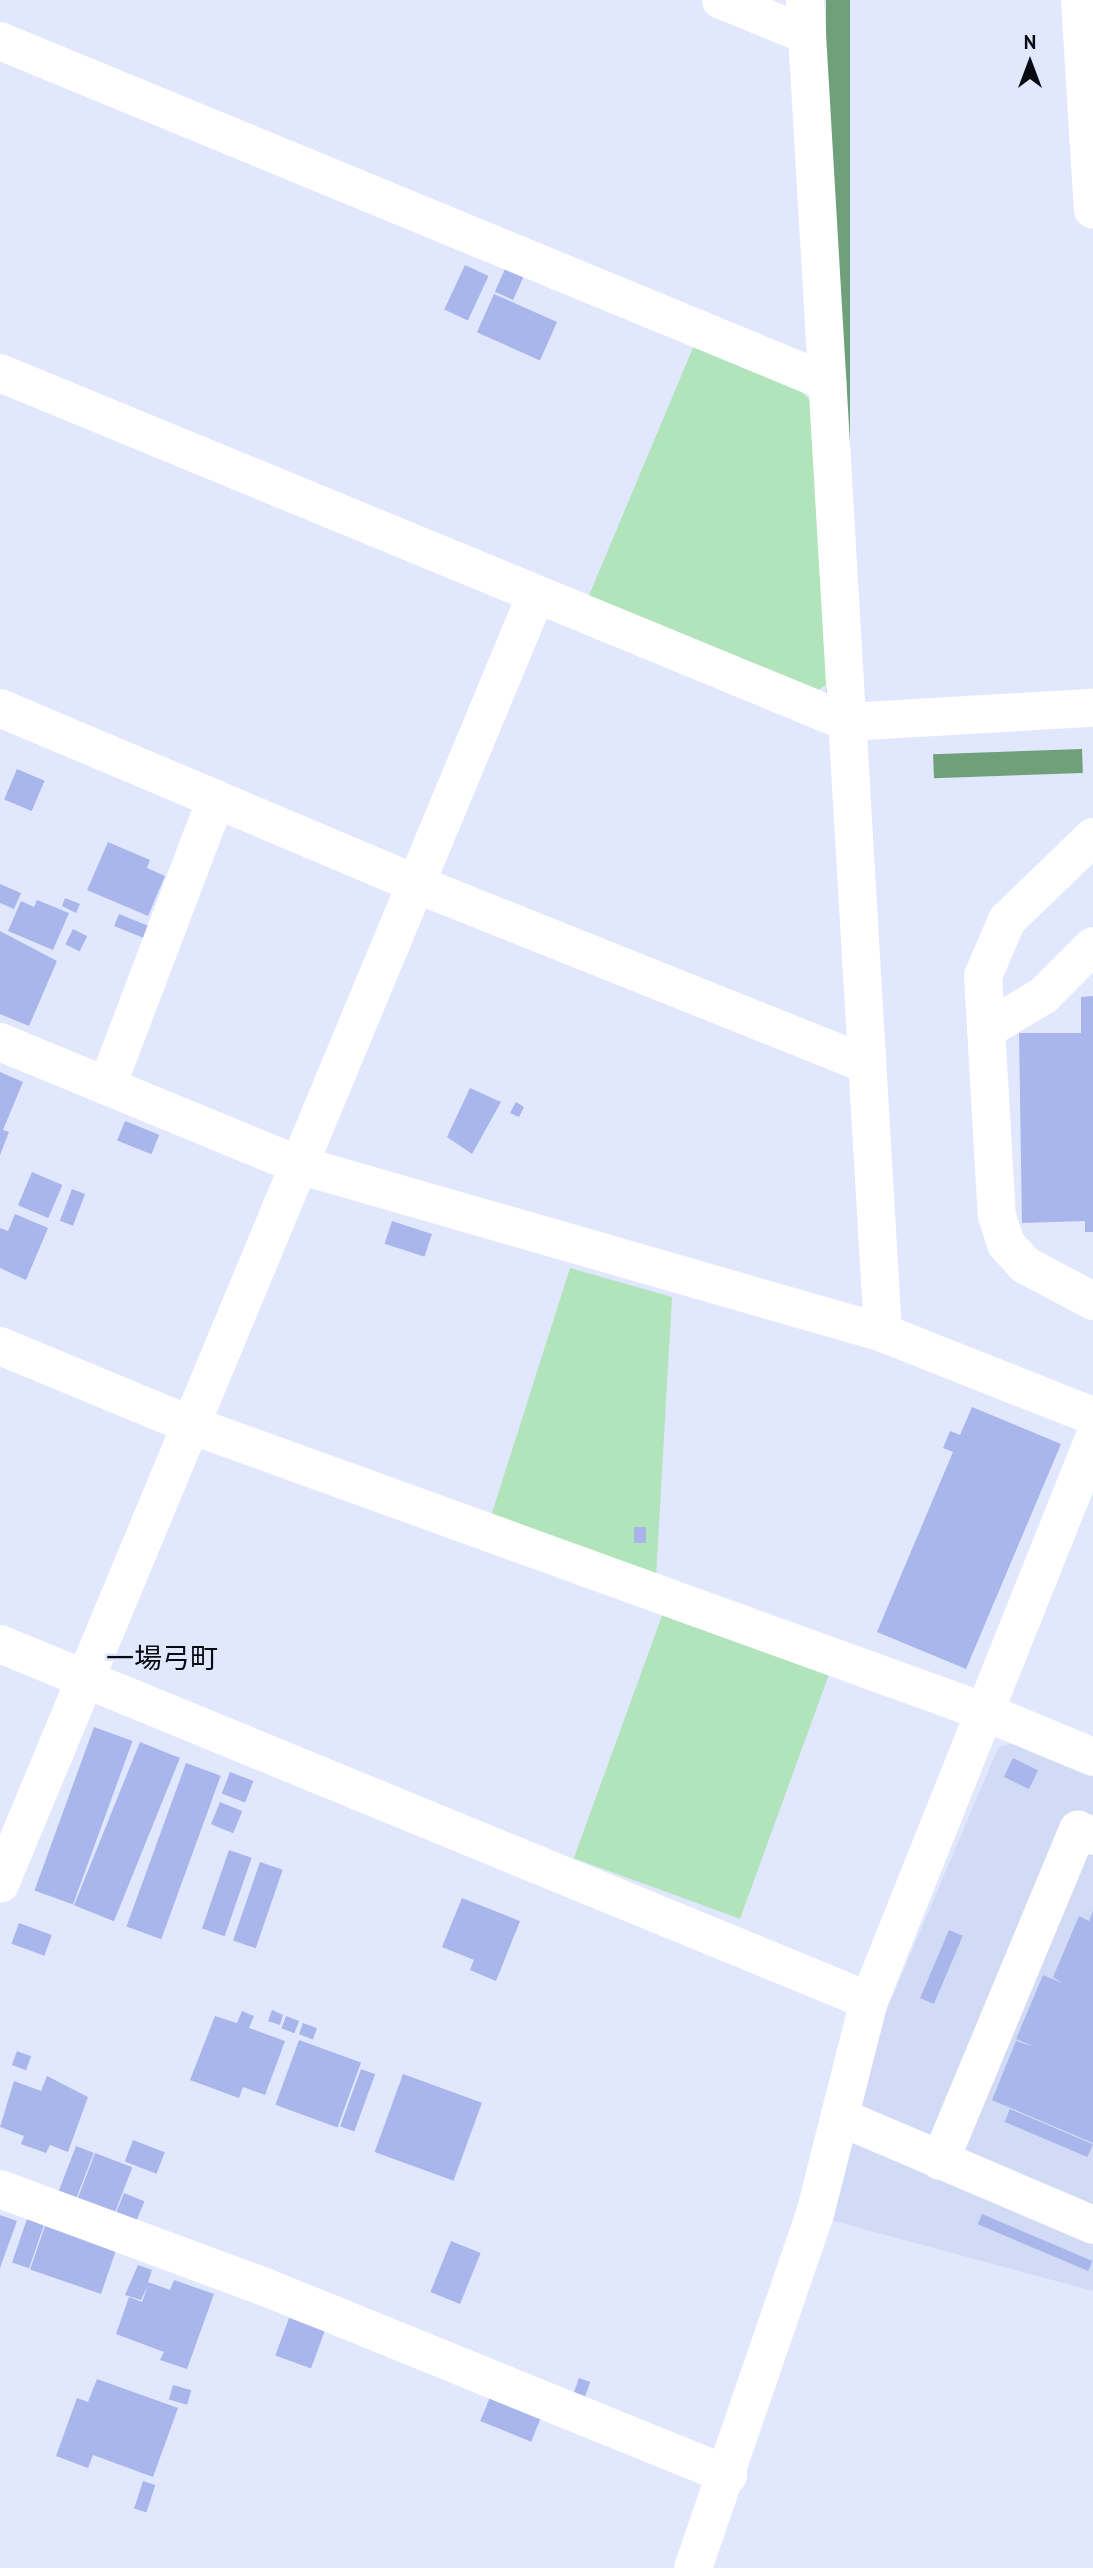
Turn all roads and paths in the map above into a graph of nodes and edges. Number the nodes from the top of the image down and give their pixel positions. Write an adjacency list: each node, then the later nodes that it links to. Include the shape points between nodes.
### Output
1 (721, 0): 3 (street)
2 (1080, 0): 5 (street)
3 (806, 18): 7 (street)
4 (0, 41): 7 (street)
5 (1093, 210)
6 (0, 373): 8 (street)
7 (827, 382): 11 (street)
8 (536, 595): 11 (street); 14 (street)
9 (0, 708): 12 (street)
10 (1093, 708): 11 (street)
11 (847, 722): 18 (street)
12 (216, 799): 14 (street); 19 (street)
13 (1093, 837): 16 (street, via 1007,920 992,946 983,976)
14 (416, 884): 18 (street); 20 (street)
15 (1093, 946): 16 (street, via 1044,995)
16 (986, 1030): 21 (street, via 997,1216 1006,1244 1025,1265)
17 (0, 1042): 19 (street)
18 (867, 1064): 22 (street)
19 (107, 1086): 20 (street)
20 (299, 1165): 22 (street); 25 (street)
21 (1093, 1301)
22 (883, 1334): 24 (street)
23 (0, 1346): 25 (street)
24 (1093, 1416)
25 (191, 1425): 28 (street); 29 (street)
26 (1093, 1441): 29 (street)
27 (0, 1644): 28 (street)
28 (85, 1679): 32 (street); 33 (street)
29 (985, 1712): 30 (street); 33 (street)
30 (1093, 1757)
31 (1093, 1836): 35 (street, via 1078,1830)
32 (0, 1884)
33 (869, 2001): 34 (street)
34 (840, 2118): 35 (street); 38 (street, via 816,2214)
35 (940, 2161): 37 (street)
36 (0, 2189): 38 (street, via 265,2287)
37 (1093, 2225)
38 (728, 2475): 39 (street)
39 (693, 2568)

